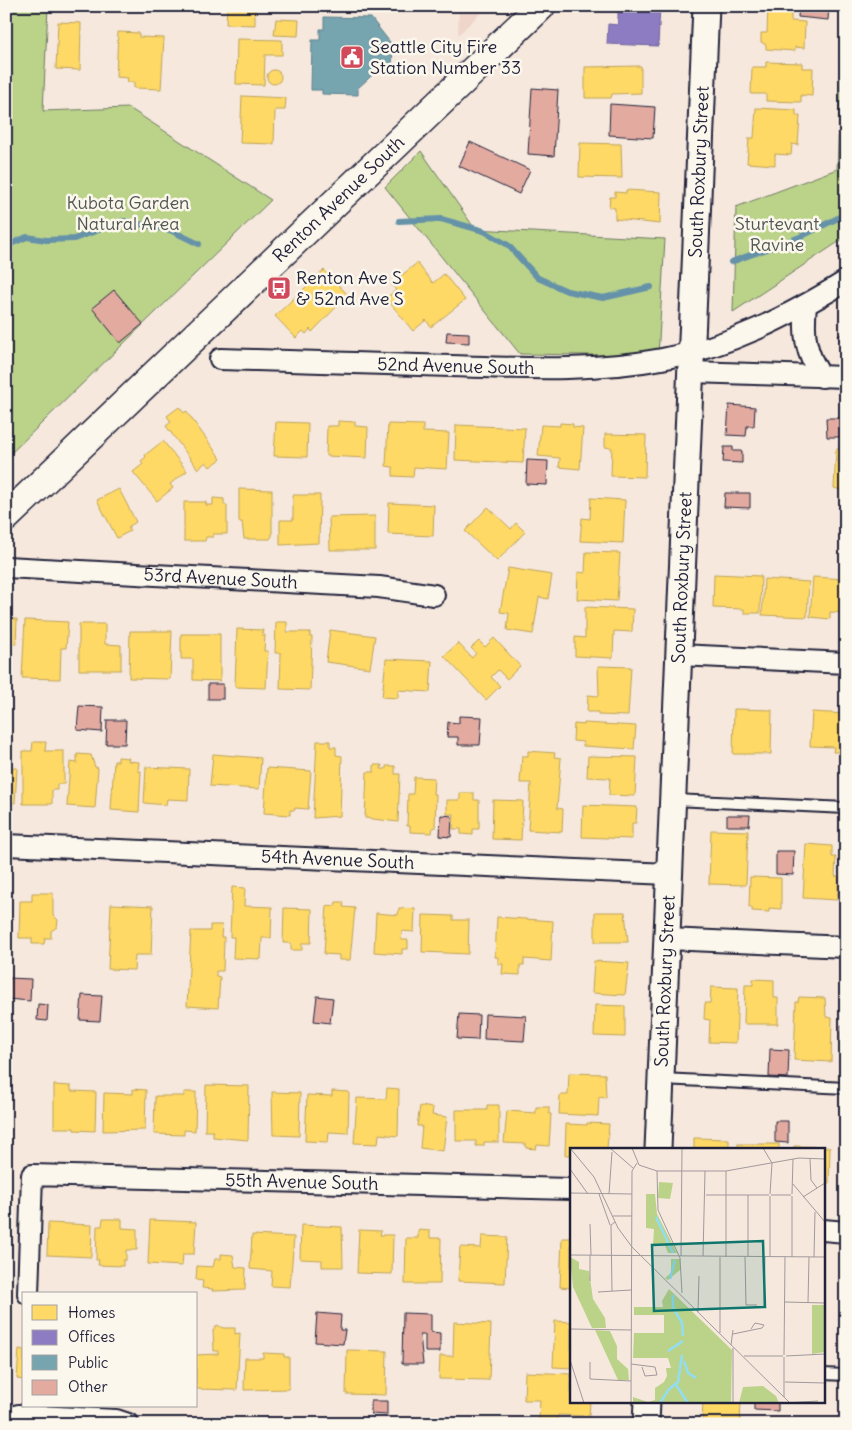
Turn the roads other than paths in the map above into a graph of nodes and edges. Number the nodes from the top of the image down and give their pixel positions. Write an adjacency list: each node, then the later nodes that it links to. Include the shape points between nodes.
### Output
1 (540, 6): 9 (main road, Renton Avenue South)
2 (706, 6): 6 (street, South Roxbury Street)
3 (846, 281): 4 (street)
4 (806, 305): 6 (street); 7 (street, via 806,346)
5 (220, 359): 6 (street, 52nd Avenue South, via 564,370 663,359)
6 (691, 362): 7 (street, 52nd Avenue South); 12 (street, South Roxbury Street)
7 (822, 377): 8 (street, 52nd Avenue South)
8 (846, 378)
9 (6, 517)
10 (6, 567): 11 (street, 53rd Avenue South, via 379,587)
11 (434, 595)
12 (679, 655): 13 (street); 14 (street, South Roxbury Street)
13 (846, 663)
14 (673, 800): 15 (lane); 17 (street, South Roxbury Street)
15 (846, 808)
16 (6, 845): 17 (street, 54th Avenue South)
17 (669, 874): 18 (street, South Roxbury Street)
18 (667, 940): 19 (street); 20 (street, South Roxbury Street)
19 (846, 947)
20 (661, 1079): 21 (lane); 22 (street, South Roxbury Street)
21 (846, 1088)
22 (658, 1148)
23 (570, 1189): 26 (street, 55th Avenue South, via 32,1175)
24 (824, 1230): 25 (street)
25 (846, 1232)
26 (28, 1292)
27 (824, 1374): 28 (lane)
28 (846, 1375)
29 (647, 1402): 32 (street)
30 (18, 1415): 31 (street, via 116,1420)
31 (128, 1424)
32 (646, 1424)

